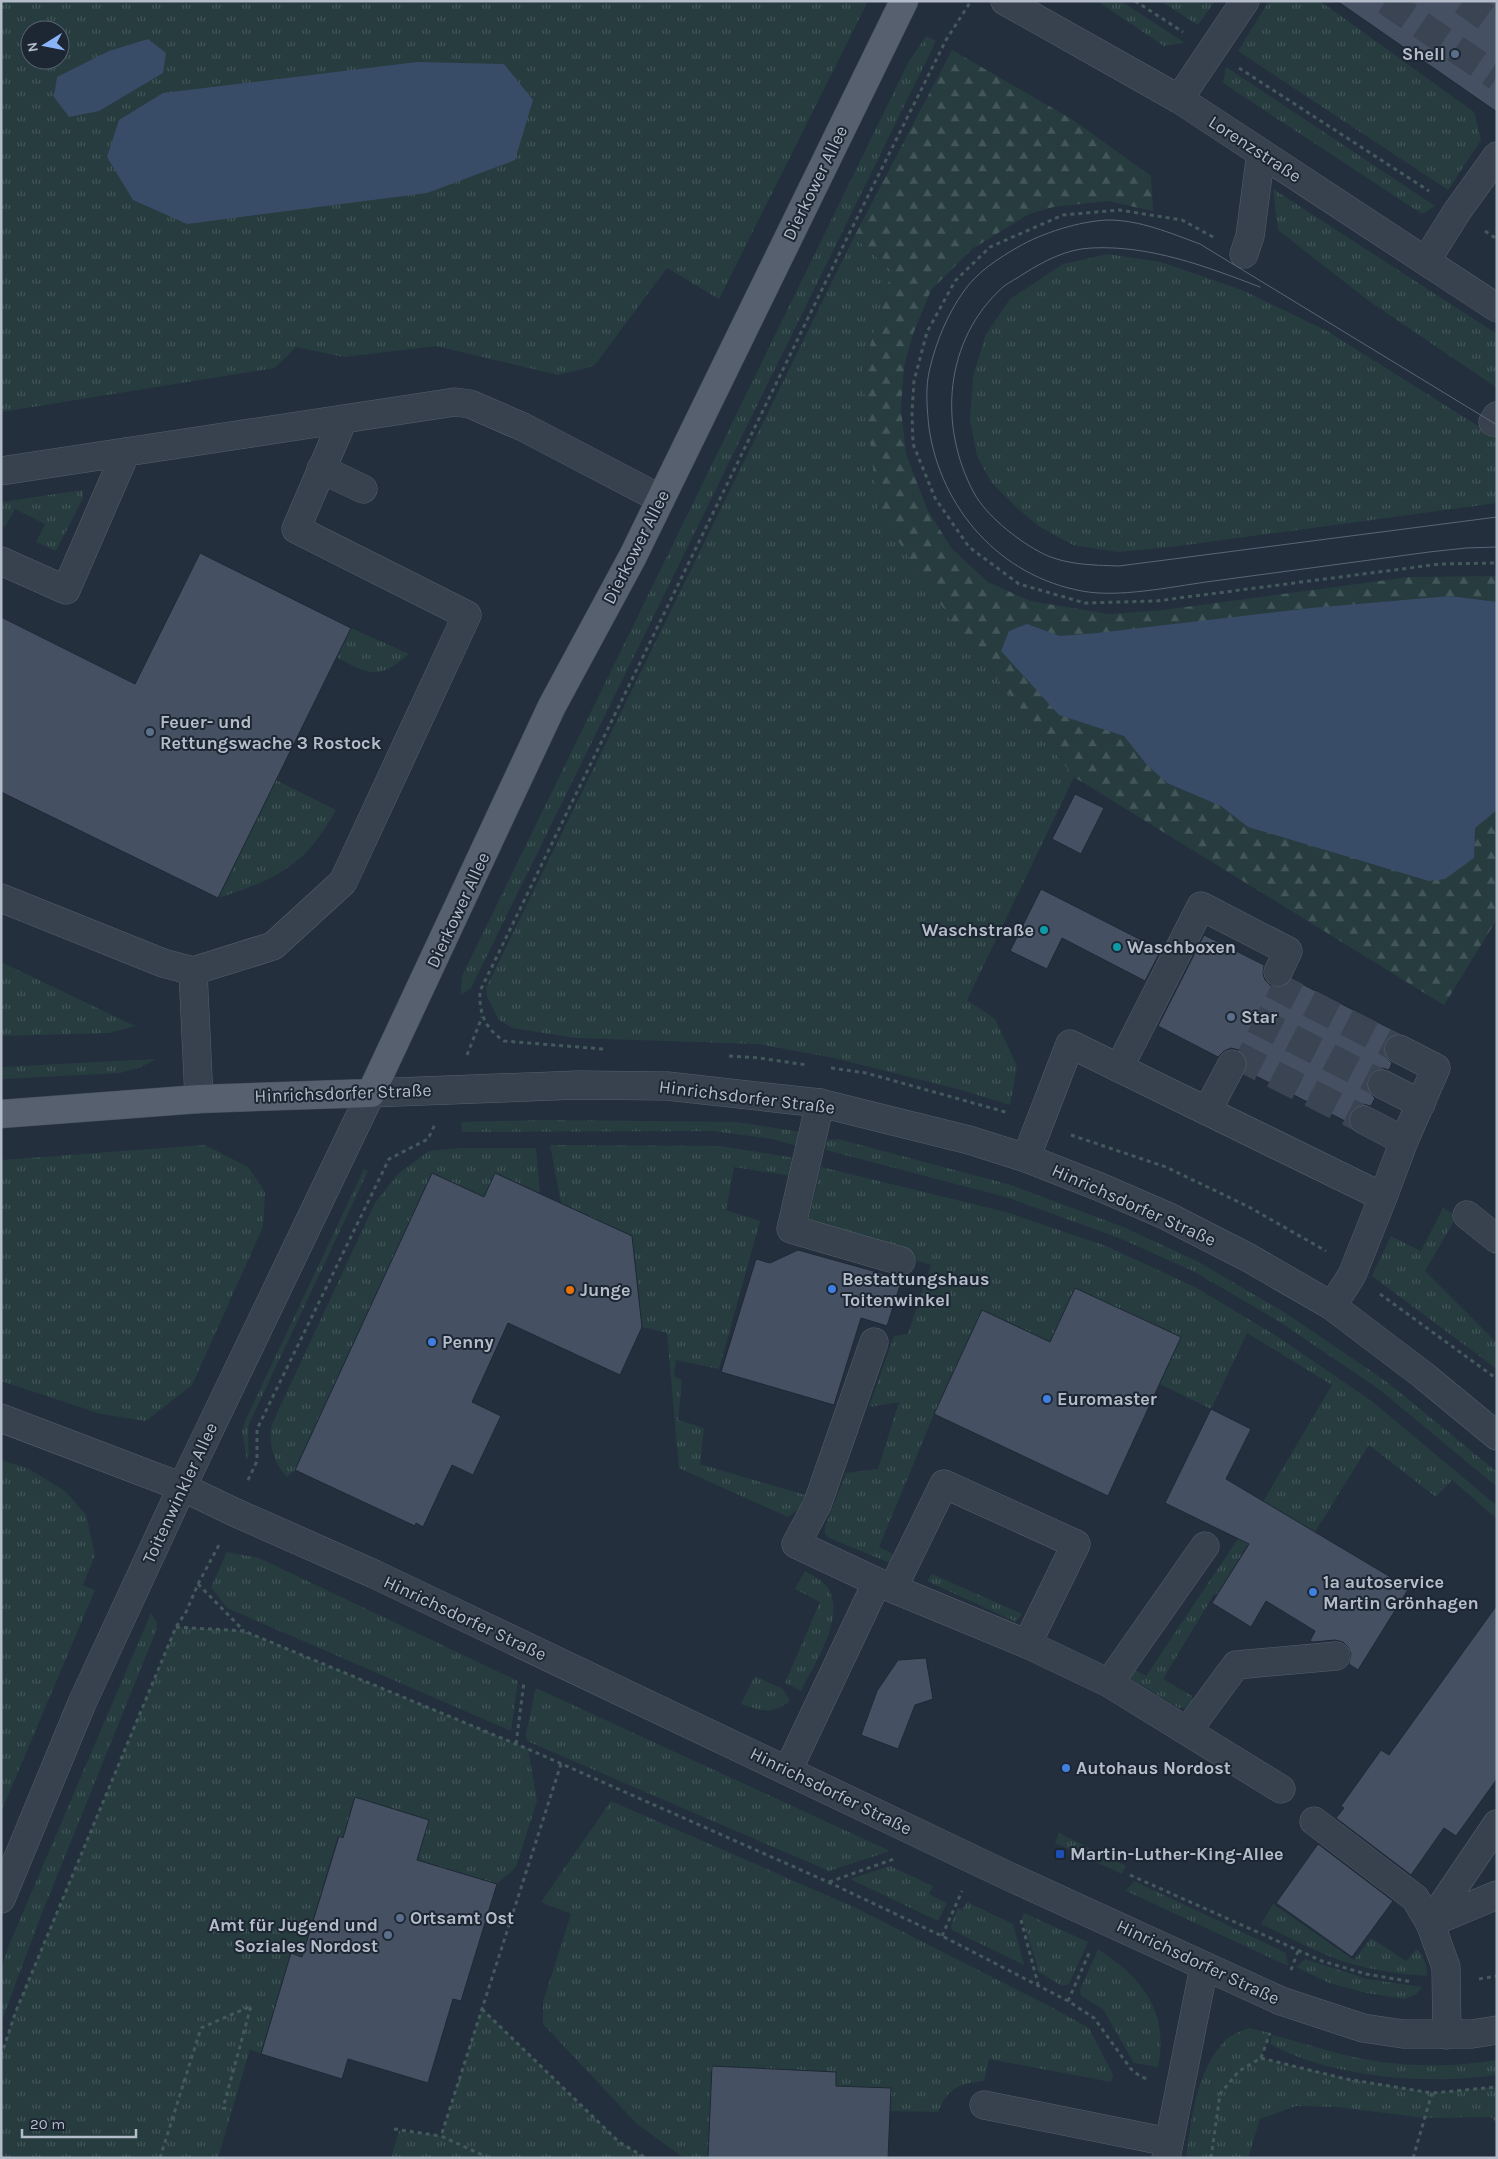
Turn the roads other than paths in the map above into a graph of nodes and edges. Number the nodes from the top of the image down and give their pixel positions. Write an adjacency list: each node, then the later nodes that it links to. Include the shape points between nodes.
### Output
1 (904, 1): 15 (main road, Dierkower Allee)
2 (1005, 1): 4 (street, Lorenzstraße)
3 (1245, 1): 4 (street)
4 (1179, 99): 5 (street, Lorenzstraße)
5 (1261, 153): 7 (street, via 1250,236); 8 (street, Lorenzstraße)
6 (1497, 156): 8 (street)
7 (1244, 254)
8 (1426, 261): 9 (street, Lorenzstraße)
9 (1497, 308)
10 (343, 420): 11 (street); 12 (street); 15 (street, via 455,402 470,404 523,427)
11 (126, 452): 13 (street); 16 (street, via 66,590)
12 (321, 469): 14 (street); 18 (street, via 296,529 467,615 343,882 273,946)
13 (1, 471)
14 (363, 489)
15 (661, 499): 24 (main road, Dierkower Allee, via 634,556 552,706)
16 (1, 561)
17 (1, 898): 18 (street, via 163,963)
18 (193, 971): 25 (street)
19 (1278, 972): 22 (street, via 1288,951 1201,906)
20 (1399, 1049): 27 (street, via 1436,1068)
21 (1232, 1064): 28 (street)
22 (1119, 1068): 28 (street); 32 (street, via 1070,1044)
23 (1382, 1084): 27 (street)
24 (371, 1093): 25 (main road, Hinrichsdorfer Straße); 26 (street, Hinrichsdorfer Straße, via 578,1085 667,1086); 41 (street, Toitenwinkler Allee)
25 (199, 1099): 29 (main road, Hinrichsdorfer Straße)
26 (820, 1103): 32 (street, Hinrichsdorfer Straße, via 969,1140); 36 (street, via 791,1229)
27 (1421, 1104): 31 (street)
28 (1207, 1111): 33 (street)
29 (1, 1114)
30 (1364, 1120): 31 (street)
31 (1404, 1141): 33 (street)
32 (1026, 1158): 37 (street, Hinrichsdorfer Straße, via 1167,1216)
33 (1383, 1197): 37 (street, via 1352,1275)
34 (1467, 1215): 35 (street)
35 (1497, 1239)
36 (901, 1261)
37 (1332, 1306): 40 (street, Hinrichsdorfer Straße)
38 (874, 1342): 43 (street, via 817,1505 796,1544)
39 (1, 1418): 41 (street, Hinrichsdorfer Straße)
40 (1497, 1436)
41 (182, 1487): 48 (street, Hinrichsdorfer Straße); 53 (street, Toitenwinkler Allee, via 82,1702)
42 (1206, 1546): 46 (street)
43 (885, 1585): 44 (street); 44 (street, via 944,1484 1076,1544); 48 (street)
44 (1027, 1644): 46 (street)
45 (1336, 1656): 47 (street, via 1236,1665)
46 (1109, 1683): 47 (street)
47 (1188, 1730): 49 (street)
48 (788, 1770): 55 (street, Hinrichsdorfer Straße)
49 (1281, 1789)
50 (1314, 1821): 54 (street, via 1415,1898)
51 (1497, 1824): 54 (street)
52 (1497, 1895): 54 (street)
53 (1, 1899)
54 (1430, 1923): 57 (street, via 1446,1967)
55 (1204, 1968): 57 (street, Hinrichsdorfer Straße, via 1280,2001 1363,2028 1403,2034); 59 (street)
56 (1497, 2030): 57 (street, Hinrichsdorfer Straße)
57 (1447, 2034)
58 (984, 2105): 59 (street)
59 (1168, 2150)

